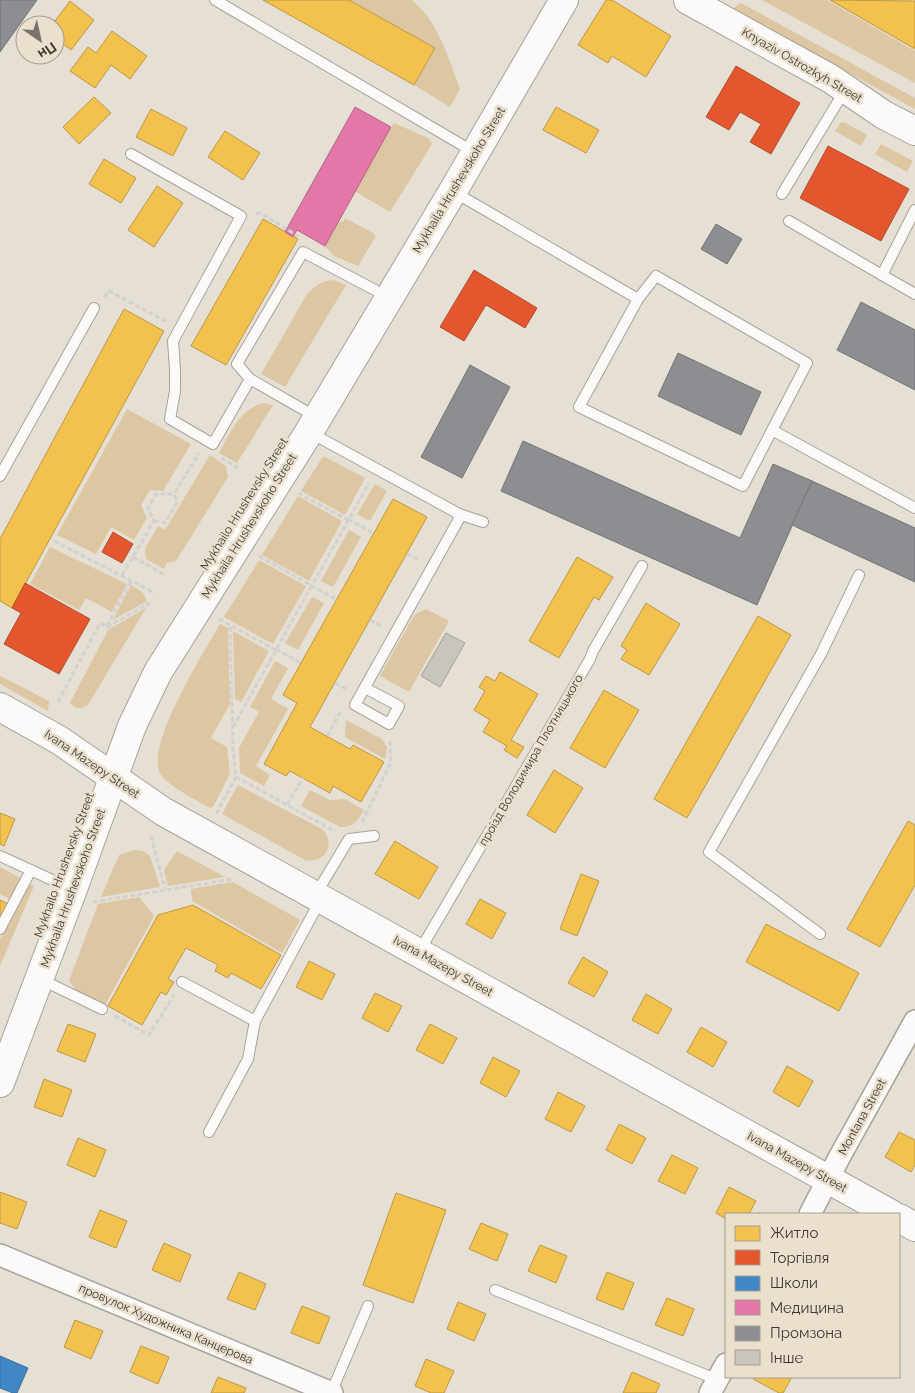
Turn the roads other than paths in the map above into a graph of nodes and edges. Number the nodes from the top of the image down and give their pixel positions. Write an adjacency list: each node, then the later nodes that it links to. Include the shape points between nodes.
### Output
1 (215, 0): 7 (lane)
2 (548, 0): 7 (main road)
3 (564, 0): 9 (main road, Mykhaila Hrushevskoho Street)
4 (688, 0): 5 (main road, Knyaziv Ostrozkyh Street)
5 (846, 89): 6 (main road, Knyaziv Ostrozkyh Street); 10 (lane)
6 (915, 131)
7 (462, 145): 14 (main road)
8 (130, 154): 18 (lane, via 242,216 173,341 175,391 170,419 213,444)
9 (453, 191): 16 (lane); 19 (main road, Mykhaila Hrushevskoho Street)
10 (782, 194)
11 (915, 210): 13 (lane)
12 (790, 221): 13 (lane)
13 (882, 275): 15 (lane)
14 (375, 290): 18 (lane, via 303,252 237,364); 19 (main road)
15 (915, 294)
16 (638, 299): 20 (lane, via 656,276 807,363); 20 (lane, via 579,407 743,486)
17 (94, 308): 21 (lane)
18 (250, 379): 19 (lane)
19 (306, 421): 23 (lane); 29 (main road, Mykhaila Hrushevskoho Street, via 158,672)
20 (772, 430): 22 (lane)
21 (0, 476)
22 (915, 508)
23 (459, 514): 24 (lane); 27 (lane)
24 (483, 522)
25 (642, 566): 37 (lane, проїзд Володимира Плотницького)
26 (859, 575): 36 (lane, via 821,654 709,852)
27 (365, 688): 27 (lane, via 355,705 389,724 399,706)
28 (0, 707): 29 (main road, Ivana Mazepy Street, via 59,740)
29 (107, 773): 33 (main road, Mykhaila Hrushevskoho Street); 34 (main road, Ivana Mazepy Street, via 164,812)
30 (374, 836): 34 (lane, via 352,839)
31 (0, 856): 32 (lane)
32 (31, 870): 33 (lane); 35 (lane)
33 (74, 891): 38 (main road, Mykhaila Hrushevskoho Street); 43 (main road, Mykhailo Hrushevsky Street)
34 (318, 897): 37 (main road, Ivana Mazepy Street); 41 (lane)
35 (0, 929)
36 (820, 934)
37 (418, 952): 46 (main road, Ivana Mazepy Street)
38 (39, 979): 40 (lane); 44 (main road, Mykhaila Hrushevskoho Street)
39 (182, 982): 41 (lane)
40 (102, 1009)
41 (255, 1021): 45 (lane, via 248,1059)
42 (915, 1021): 46 (street, Montana Street)
43 (0, 1038)
44 (0, 1083)
45 (210, 1132)
46 (828, 1180): 47 (street, Montana Street); 48 (main road, Ivana Mazepy Street)
47 (811, 1213)
48 (889, 1213)
49 (900, 1219): 50 (main road)
50 (915, 1227)
51 (0, 1255): 55 (street, провулок Художника Канцерова)
52 (495, 1290): 54 (lane)
53 (368, 1306): 55 (lane)
54 (718, 1379)
55 (332, 1393)

